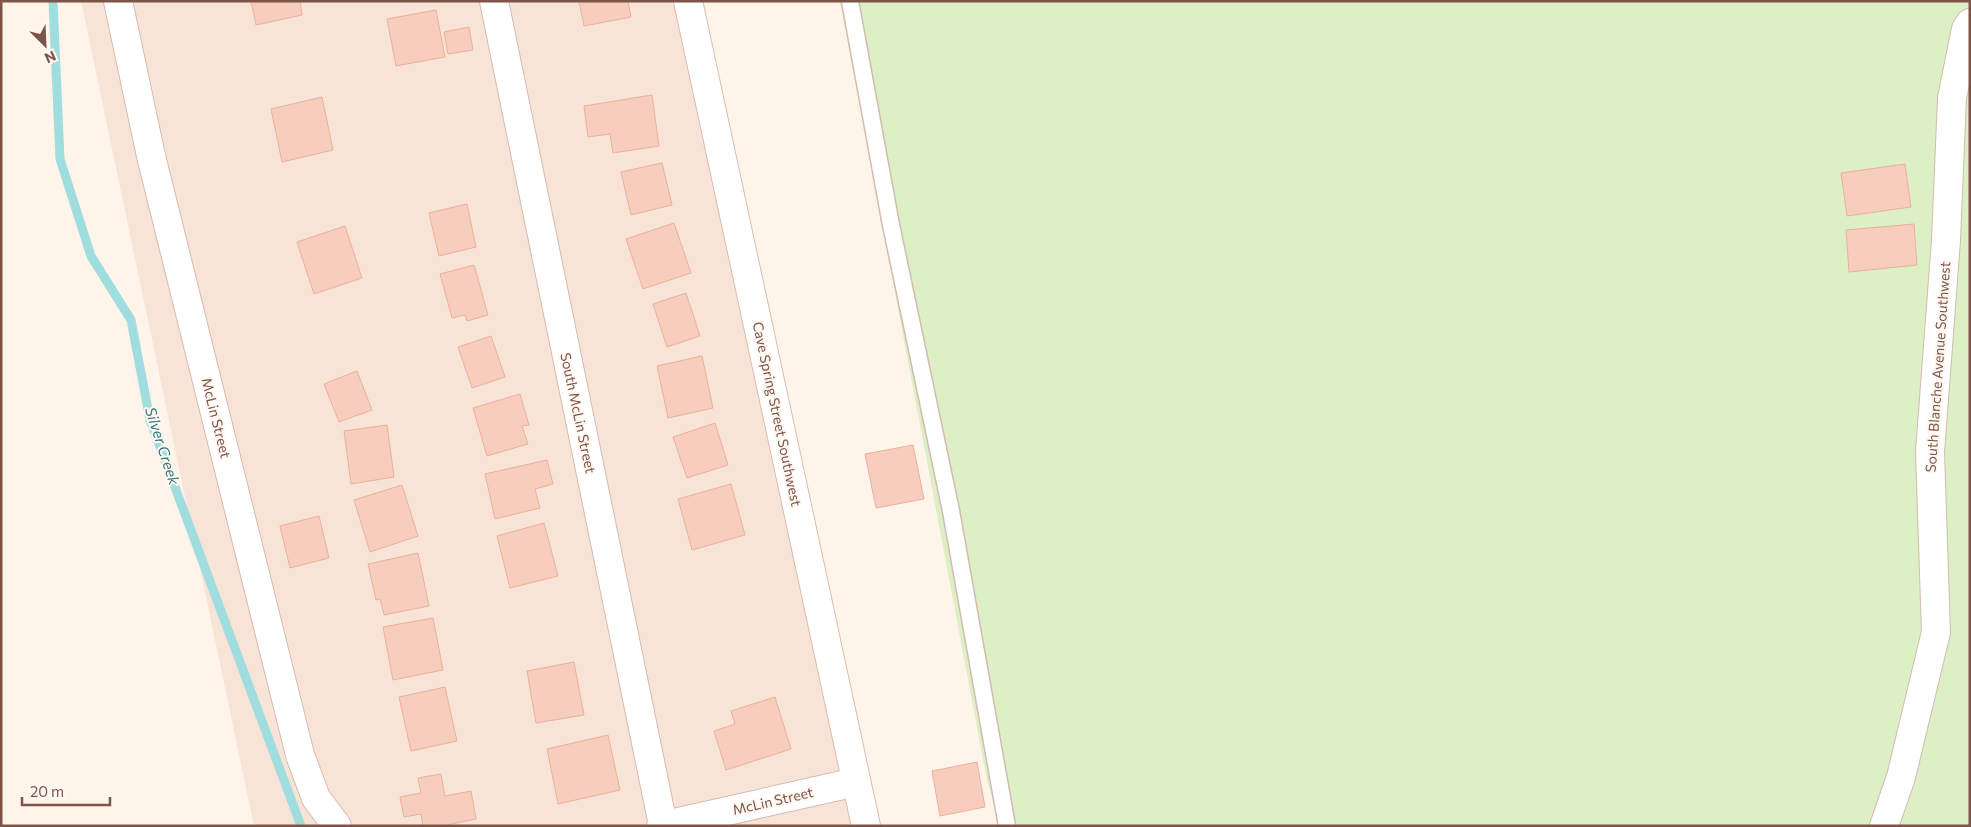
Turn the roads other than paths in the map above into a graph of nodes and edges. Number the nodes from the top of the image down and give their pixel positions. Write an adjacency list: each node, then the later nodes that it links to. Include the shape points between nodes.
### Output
1 (118, 1): 7 (street, McLin Street, via 152,156 300,755 316,798)
2 (494, 1): 8 (street, South McLin Street)
3 (688, 1): 6 (street, Cave Spring Street Southwest)
4 (850, 1): 10 (lane, via 891,225 951,512)
5 (1970, 23): 11 (street, South Blanche Avenue Southwest, via 1952,98 1946,240 1930,452 1936,632 1901,777)
6 (856, 782): 8 (street, McLin Street); 9 (street, Cave Spring Street Southwest)
7 (337, 826)
8 (662, 826)
9 (866, 826)
10 (1007, 826)
11 (1884, 826)

